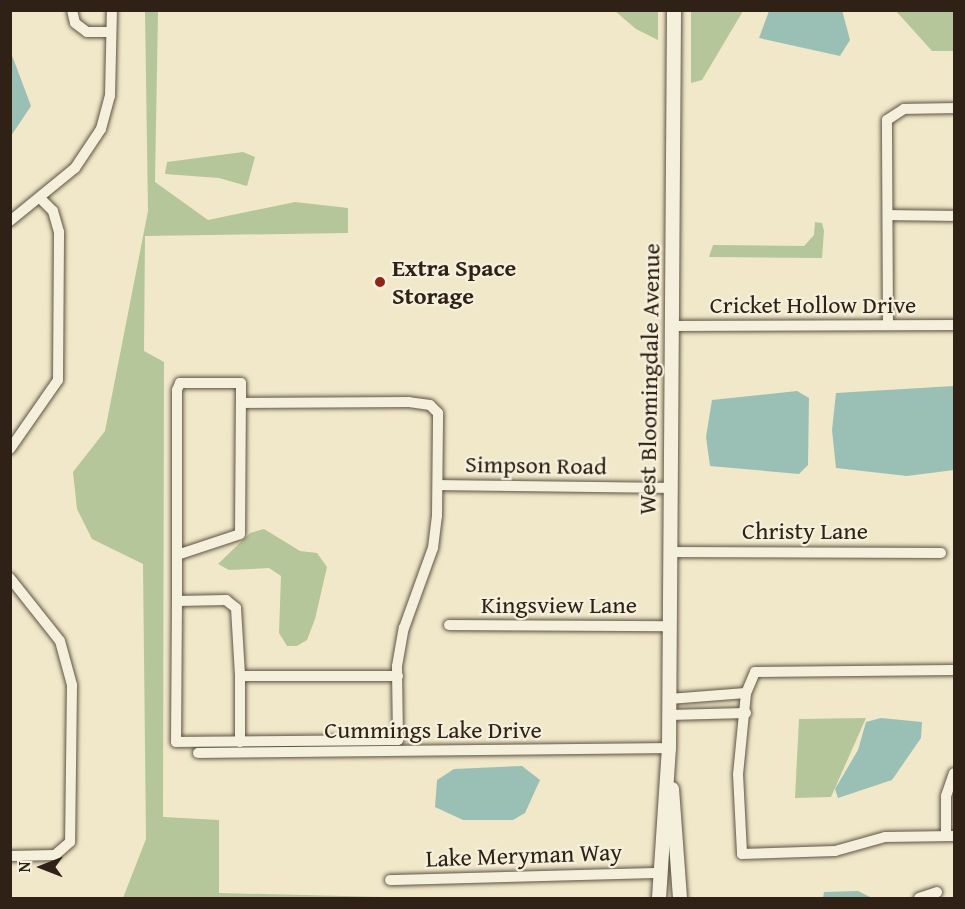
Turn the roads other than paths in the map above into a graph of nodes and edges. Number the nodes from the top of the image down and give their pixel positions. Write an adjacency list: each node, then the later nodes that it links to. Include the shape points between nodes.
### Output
1 (72, 10): 4 (street, via 81,28)
2 (112, 10): 4 (street)
3 (674, 10): 12 (main road, West Bloomingdale Avenue)
4 (110, 32): 6 (street, via 110,96 101,129 75,168)
5 (954, 108): 7 (street, via 904,109 889,116)
6 (42, 200): 9 (street); 14 (street, via 52,211 59,232 58,380)
7 (888, 214): 8 (street); 10 (street)
8 (954, 216)
9 (10, 220)
10 (888, 325): 11 (street, Cricket Hollow Drive); 12 (street, Cricket Hollow Drive)
11 (954, 325)
12 (672, 326): 16 (main road, West Bloomingdale Avenue)
13 (241, 403): 15 (street, via 430,405 438,413); 19 (street, via 240,534); 19 (street, via 241,383 180,383)
14 (10, 449)
15 (438, 485): 16 (street, Simpson Road); 26 (street, via 433,548 404,628)
16 (670, 488): 17 (main road, West Bloomingdale Avenue)
17 (670, 552): 18 (street, Christy Lane); 23 (main road, West Bloomingdale Avenue)
18 (940, 553)
19 (177, 555): 21 (street)
20 (10, 578): 36 (street, via 60,641 72,685 70,842 55,855)
21 (177, 601): 25 (street, via 226,600 236,608); 31 (street, via 176,742)
22 (449, 625): 23 (street, Kingsview Lane)
23 (669, 626): 28 (main road, West Bloomingdale Avenue)
24 (954, 670): 27 (street, via 760,670 751,677)
25 (240, 676): 26 (street); 31 (street)
26 (398, 676): 31 (street, via 398,740)
27 (746, 693): 28 (street); 29 (street)
28 (669, 699): 30 (main road, West Bloomingdale Avenue)
29 (746, 713): 30 (street); 35 (street, via 738,763 742,854 835,851 885,837)
30 (669, 715): 32 (main road, West Bloomingdale Avenue)
31 (240, 742)
32 (669, 748): 33 (street, Cummings Lake Drive); 37 (main road, West Bloomingdale Avenue); 41 (main road, West Bloomingdale Avenue)
33 (198, 753)
34 (954, 773): 35 (street, via 946,796)
35 (950, 836)
36 (10, 856)
37 (659, 873): 38 (street, Lake Meryman Way); 40 (main road, West Bloomingdale Avenue)
38 (390, 880)
39 (937, 892): 42 (street)
40 (658, 898)
41 (680, 898)
42 (918, 898)

